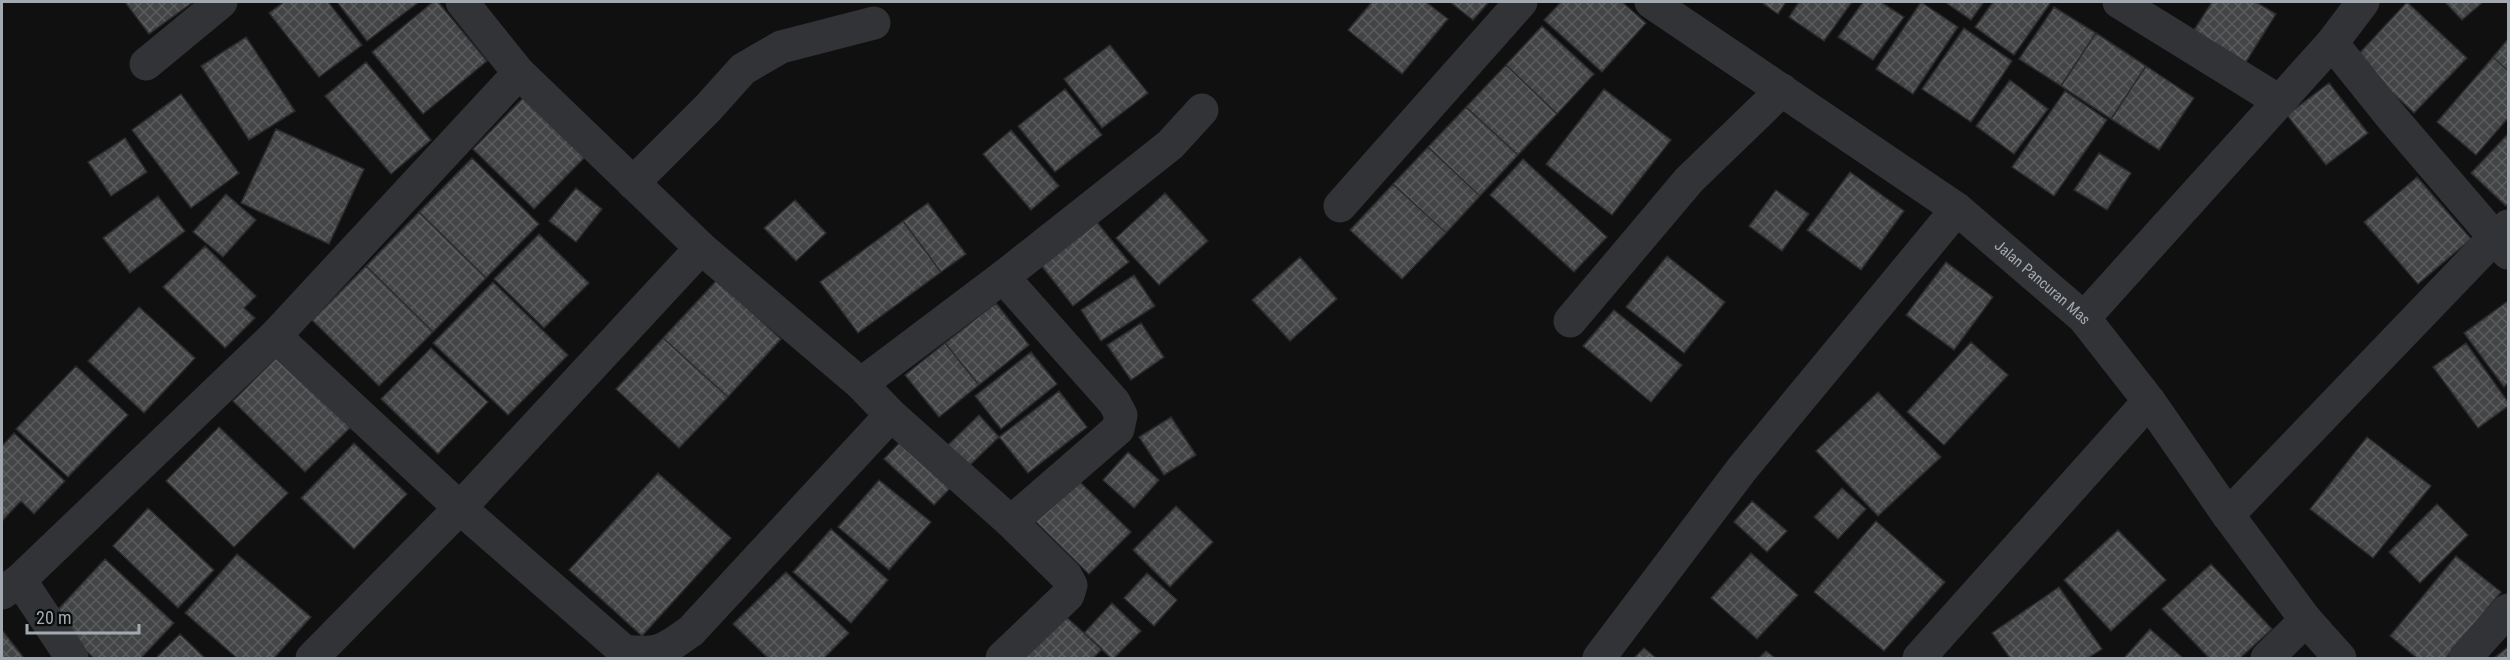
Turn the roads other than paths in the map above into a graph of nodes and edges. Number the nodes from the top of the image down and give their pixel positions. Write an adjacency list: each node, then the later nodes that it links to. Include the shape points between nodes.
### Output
1 (221, 2): 9 (street)
2 (462, 2): 10 (street)
3 (1521, 2): 15 (street)
4 (1651, 2): 11 (street, Jalan Pancuran Mas)
5 (2119, 2): 12 (street)
6 (2363, 2): 8 (street)
7 (874, 23): 14 (street, via 781,47 743,69)
8 (2332, 43): 12 (street); 17 (street, via 2389,114)
9 (146, 64)
10 (519, 73): 14 (street); 22 (street)
11 (1782, 90): 16 (street, Jalan Pancuran Mas); 21 (street, via 1689,180)
12 (2279, 101): 20 (street)
13 (1202, 110): 19 (street, via 1170,145)
14 (633, 183): 18 (street)
15 (1340, 206)
16 (1958, 210): 20 (street, Jalan Pancuran Mas); 35 (street, via 1742,469)
17 (2504, 239): 27 (street)
18 (701, 248): 23 (street); 26 (street)
19 (1003, 277): 23 (street); 28 (street, via 1114,402 1121,415 1118,429)
20 (2084, 318): 24 (street, Jalan Pancuran Mas)
21 (1570, 321)
22 (275, 336): 26 (street); 29 (street)
23 (861, 384): 25 (street)
24 (2149, 401): 27 (street, Jalan Pancuran Mas); 36 (street)
25 (891, 416): 26 (street, via 691,631 662,651 624,651); 28 (street)
26 (460, 507): 33 (street)
27 (2228, 515): 31 (street, Jalan Pancuran Mas)
28 (1011, 522): 34 (street, via 1071,585 1068,595)
29 (11, 587): 32 (street)
30 (2508, 610): 39 (street)
31 (2306, 620): 37 (street); 38 (street, Jalan Pancuran Mas)
32 (72, 658)
33 (312, 658)
34 (1002, 658)
35 (1599, 658)
36 (1919, 658)
37 (2267, 658)
38 (2340, 658)
39 (2465, 658)

